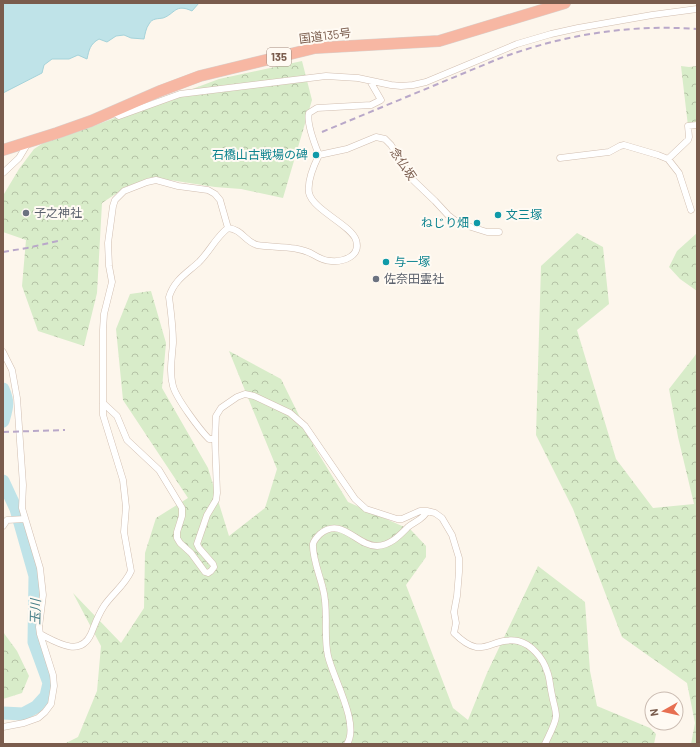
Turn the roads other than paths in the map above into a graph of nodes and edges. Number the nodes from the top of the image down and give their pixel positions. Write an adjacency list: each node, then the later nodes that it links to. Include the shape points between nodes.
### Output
1 (565, 3): 4 (highway, 国道135号 / 135, via 439,41 301,51 187,80)
2 (697, 9): 3 (street, via 551,34 517,44 413,85 391,85)
3 (370, 80): 4 (street, via 326,76 180,94 119,116); 8 (street, via 382,100 371,105 317,108 309,113 308,121)
4 (113, 112): 6 (highway, 国道135号 / 135)
5 (697, 125): 10 (street, via 688,126 688,140)
6 (28, 143): 7 (highway, 国道135号 / 135); 11 (street, via 19,158)
7 (3, 150)
8 (319, 155): 13 (street, via 311,175 310,195 315,203 354,234 357,242 353,257 331,261 305,250 257,245 235,229); 14 (street, 念仏坂, via 347,149 376,137 385,139 412,180 448,215 470,227 487,232)
9 (560, 158): 10 (street, via 609,152 624,145)
10 (668, 159): 12 (street, via 679,172)
11 (3, 173)
12 (691, 210)
13 (228, 228): 16 (street, via 220,200 208,190 156,180 124,191 115,200 108,243 112,282 104,314); 17 (street, via 199,262 177,281 169,297 173,342 172,386 203,433 209,440)
14 (499, 232)
15 (3, 352): 19 (street, via 12,370 18,398 22,508)
16 (103, 403): 17 (street, via 117,416 127,440 159,470 182,508 177,538 202,570 208,573 213,569 213,564 198,544 207,516 216,500); 21 (street, via 103,415 123,480 126,507 124,532 131,571 99,613 86,642 74,647 65,646)
17 (215, 439): 18 (street, via 216,416 221,408 237,397 250,395 290,413 305,426 355,499 366,509 397,519)
18 (427, 511): 23 (street, via 392,542 385,545 370,545 335,528 314,540 318,572 326,602 325,641 328,658 351,728); 24 (street, via 442,518 459,558 454,633 465,643 477,647 512,640 520,642 530,646 545,666 556,717)
19 (25, 519): 20 (street, via 7,520); 21 (street, via 40,568 43,595)
20 (3, 526)
21 (40, 634): 22 (street, via 54,686 51,704 32,721)
22 (3, 727)
23 (347, 744)
24 (545, 744)

